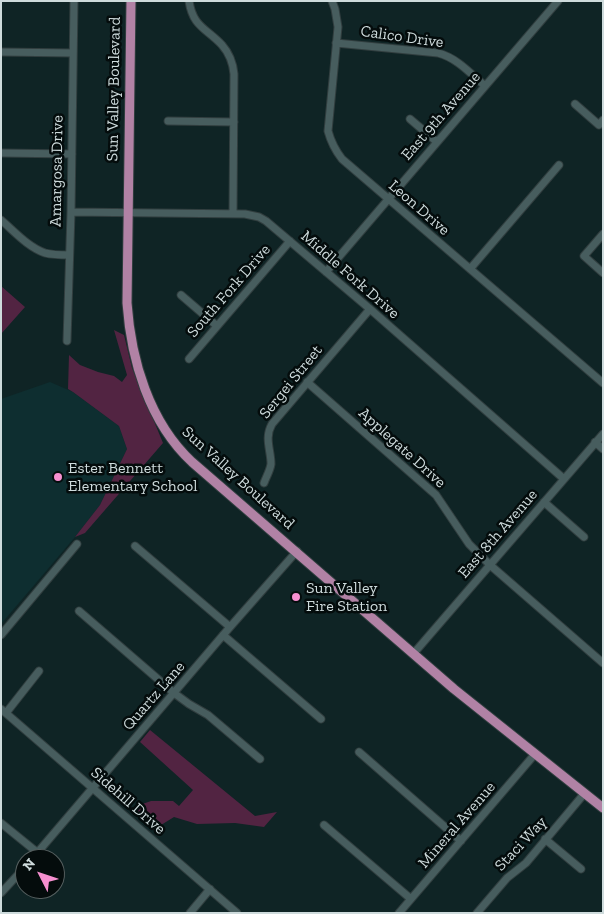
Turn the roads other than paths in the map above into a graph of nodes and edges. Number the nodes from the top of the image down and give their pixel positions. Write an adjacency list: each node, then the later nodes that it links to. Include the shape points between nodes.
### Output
1 (74, 1): 8 (street, Amargosa Drive)
2 (131, 1): 21 (main road, Sun Valley Boulevard)
3 (189, 1): 14 (street, via 200,27 222,45 231,59)
4 (332, 1): 6 (street, Leon Drive, via 337,18)
5 (558, 1): 9 (street, East 9th Avenue)
6 (336, 43): 9 (street, Calico Drive, via 445,55); 19 (street, Leon Drive, via 328,123 330,139 342,159)
7 (1, 52): 8 (street)
8 (73, 53): 17 (street, Amargosa Drive)
9 (485, 86): 15 (street, East 9th Avenue)
10 (576, 104): 12 (street, via 598,125)
11 (410, 119): 15 (street)
12 (603, 120)
13 (168, 121): 14 (street)
14 (234, 122): 22 (street)
15 (437, 142): 19 (street, East 9th Avenue)
16 (1, 153): 17 (street)
17 (72, 154): 20 (street, Amargosa Drive)
18 (559, 166): 27 (street)
19 (388, 199): 27 (street, Leon Drive); 28 (street, East 9th Avenue)
20 (71, 212): 21 (street, Middle Fork Drive); 26 (street, Amargosa Drive)
21 (128, 212): 22 (street, Middle Fork Drive); 46 (main road, Sun Valley Boulevard, via 127,303 131,337 144,385 158,419 186,456)
22 (233, 214): 25 (street, Middle Fork Drive, via 259,217)
23 (1, 220): 26 (street, via 37,249)
24 (603, 234): 29 (street, via 584,256)
25 (290, 241): 28 (street, Middle Fork Drive); 32 (street, South Fork Drive)
26 (69, 256): 33 (street, Amargosa Drive)
27 (470, 269): 36 (street, Leon Drive)
28 (326, 272): 31 (street, Middle Fork Drive)
29 (603, 273)
30 (181, 295): 32 (street)
31 (370, 309): 35 (street, Sergei Street); 40 (street, Middle Fork Drive)
32 (217, 326): 34 (street, South Fork Drive)
33 (67, 341)
34 (189, 359)
35 (307, 382): 41 (street, Sergei Street, via 269,429 271,462); 47 (street, Applegate Drive, via 436,495 469,544)
36 (603, 382)
37 (603, 434): 38 (street, East 8th Avenue)
38 (595, 442): 39 (street); 40 (street, East 8th Avenue)
39 (603, 449)
40 (564, 479): 42 (street, East 8th Avenue)
41 (264, 483)
42 (544, 502): 43 (street); 47 (street, East 8th Avenue)
43 (584, 537)
44 (77, 544): 50 (street)
45 (135, 546): 49 (street)
46 (297, 551): 49 (street, Quartz Lane); 52 (main road, Sun Valley Boulevard)
47 (490, 565): 52 (street, East 8th Avenue); 53 (street, Applegate Drive)
48 (79, 611): 55 (street)
49 (230, 627): 51 (street, Quartz Lane)
50 (1, 635)
51 (223, 635): 55 (street, Quartz Lane); 57 (street)
52 (414, 653): 59 (main road, Sun Valley Boulevard)
53 (603, 663)
54 (39, 671): 56 (street)
55 (174, 693): 60 (street, via 208,715); 61 (street, Quartz Lane)
56 (3, 711): 61 (street, Sidehill Drive)
57 (321, 719)
58 (359, 752): 67 (street)
59 (535, 754): 62 (main road, Sun Valley Boulevard); 67 (street, Mineral Avenue)
60 (260, 759)
61 (92, 788): 69 (street, Quartz Lane); 72 (street, Sidehill Drive)
62 (584, 794): 63 (main road, Sun Valley Boulevard); 66 (street, Staci Way)
63 (603, 808)
64 (1, 823): 68 (street)
65 (324, 825): 74 (street)
66 (546, 839): 70 (street); 78 (street, Staci Way)
67 (461, 841): 74 (street, Mineral Avenue)
68 (34, 849)
69 (41, 849)
70 (580, 870)
71 (15, 878): 73 (street)
72 (210, 889): 75 (street); 76 (street, Sidehill Drive)
73 (1, 893)
74 (411, 900): 77 (street, Mineral Avenue)
75 (190, 913)
76 (238, 913)
77 (399, 913)
78 (477, 913)

